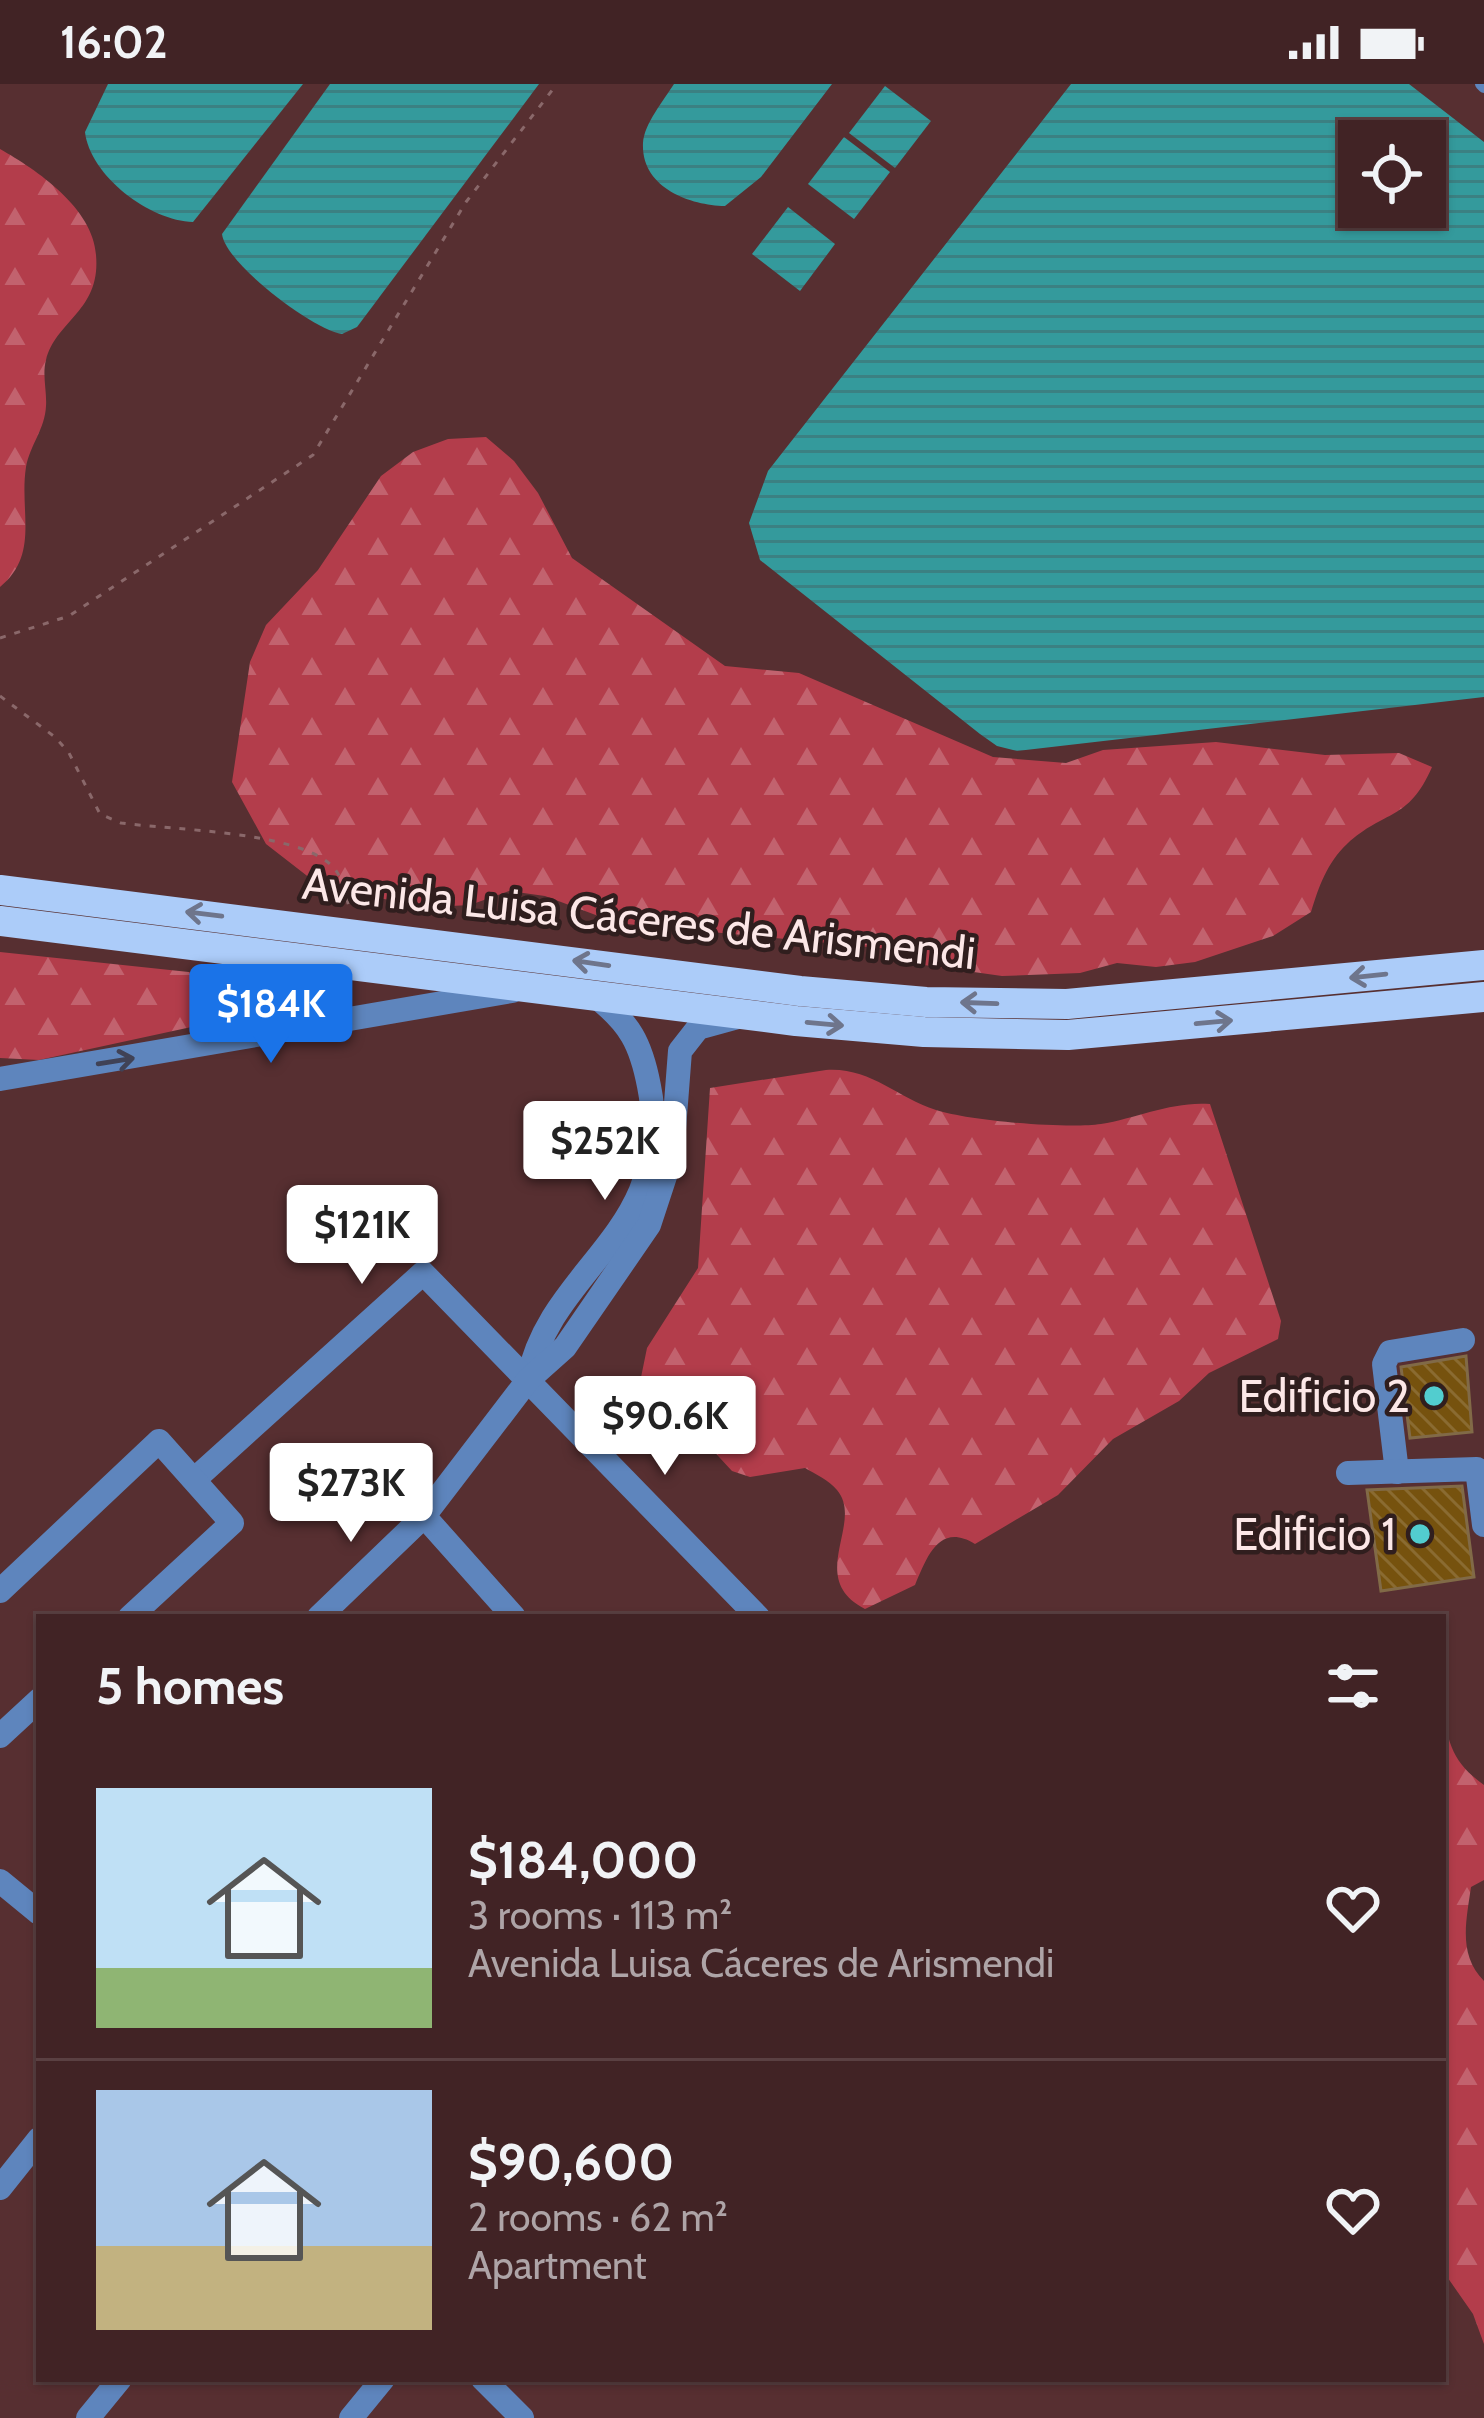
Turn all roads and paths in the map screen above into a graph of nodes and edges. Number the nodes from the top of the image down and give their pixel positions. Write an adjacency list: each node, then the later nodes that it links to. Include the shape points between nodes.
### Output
1 (557, 84): 2 (path, via 466,202 314,455 69,616)
2 (0, 638)
3 (0, 696): 6 (path, via 69,752 100,814 317,855 345,889)
4 (0, 890): 6 (main road, Avenida Luisa Cáceres de Arismendi, one-way to 4)
5 (0, 921): 8 (main road, Avenida Luisa Cáceres de Arismendi)
6 (355, 932): 7 (main road, Avenida Luisa Cáceres de Arismendi, one-way to 6, via 1004,1004 800,991)
7 (1484, 965)
8 (530, 986): 9 (main road, Avenida Luisa Cáceres de Arismendi); 12 (street, one-way to 8)
9 (594, 995): 11 (main road, Avenida Luisa Cáceres de Arismendi); 13 (street, via 625,1019 642,1047 653,1104)
10 (1484, 997): 11 (main road, Avenida Luisa Cáceres de Arismendi, one-way to 10, via 1068,1035)
11 (746, 1015): 13 (street, via 698,1028 680,1051 672,1155)
12 (0, 1079)
13 (653, 1188): 15 (street, via 649,1225)
14 (1463, 1340): 16 (street, via 1399,1347 1384,1364)
15 (528, 1380): 18 (street, via 423,1273); 19 (street); 25 (street)
16 (1397, 1472): 17 (street); 20 (street, via 1478,1469)
17 (1348, 1473)
18 (195, 1479): 21 (street, via 160,1441); 22 (street, via 232,1523)
19 (424, 1516): 23 (street); 24 (street)
20 (1484, 1525)
21 (0, 1592)
22 (133, 1614)
23 (322, 1614)
24 (511, 1614)
25 (755, 1614)
26 (36, 1703): 27 (street)
27 (0, 1736)
28 (0, 1881): 29 (street)
29 (36, 1911)
30 (36, 2141): 31 (street)
31 (8, 2160): 32 (street)
32 (0, 2188)
33 (118, 2382): 36 (street)
34 (381, 2382): 37 (street)
35 (486, 2382): 38 (street)
36 (88, 2418)
37 (351, 2418)
38 (521, 2418)

